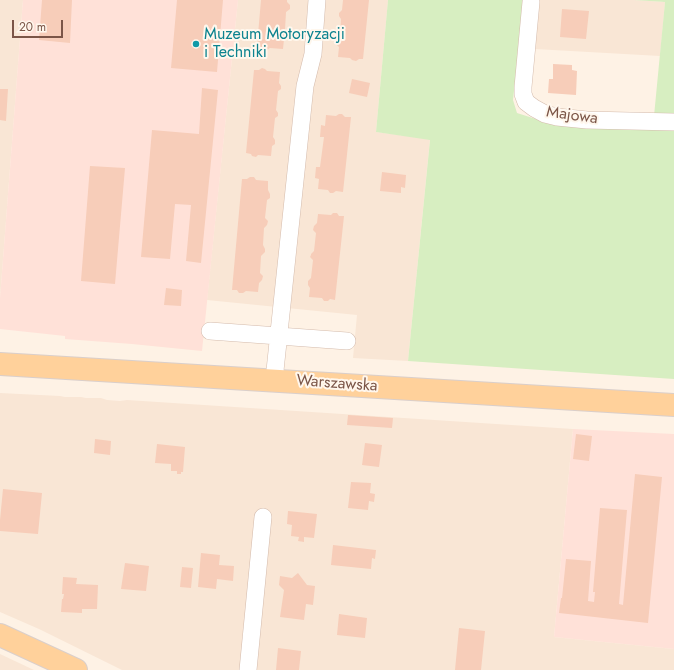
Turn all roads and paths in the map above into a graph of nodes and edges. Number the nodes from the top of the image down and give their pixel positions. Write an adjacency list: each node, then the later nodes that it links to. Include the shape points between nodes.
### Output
1 (317, 0): 5 (street, via 313,54 305,86)
2 (530, 2): 3 (street, Majowa, via 523,87 526,102 545,114 557,117)
3 (674, 122)
4 (210, 331): 5 (street)
5 (278, 336): 6 (street); 8 (street)
6 (347, 341)
7 (0, 364): 8 (main road, Warszawska)
8 (274, 380): 9 (main road, Warszawska)
9 (674, 405)
10 (263, 517): 13 (street)
11 (0, 635): 12 (main road)
12 (66, 668)
13 (248, 670)

